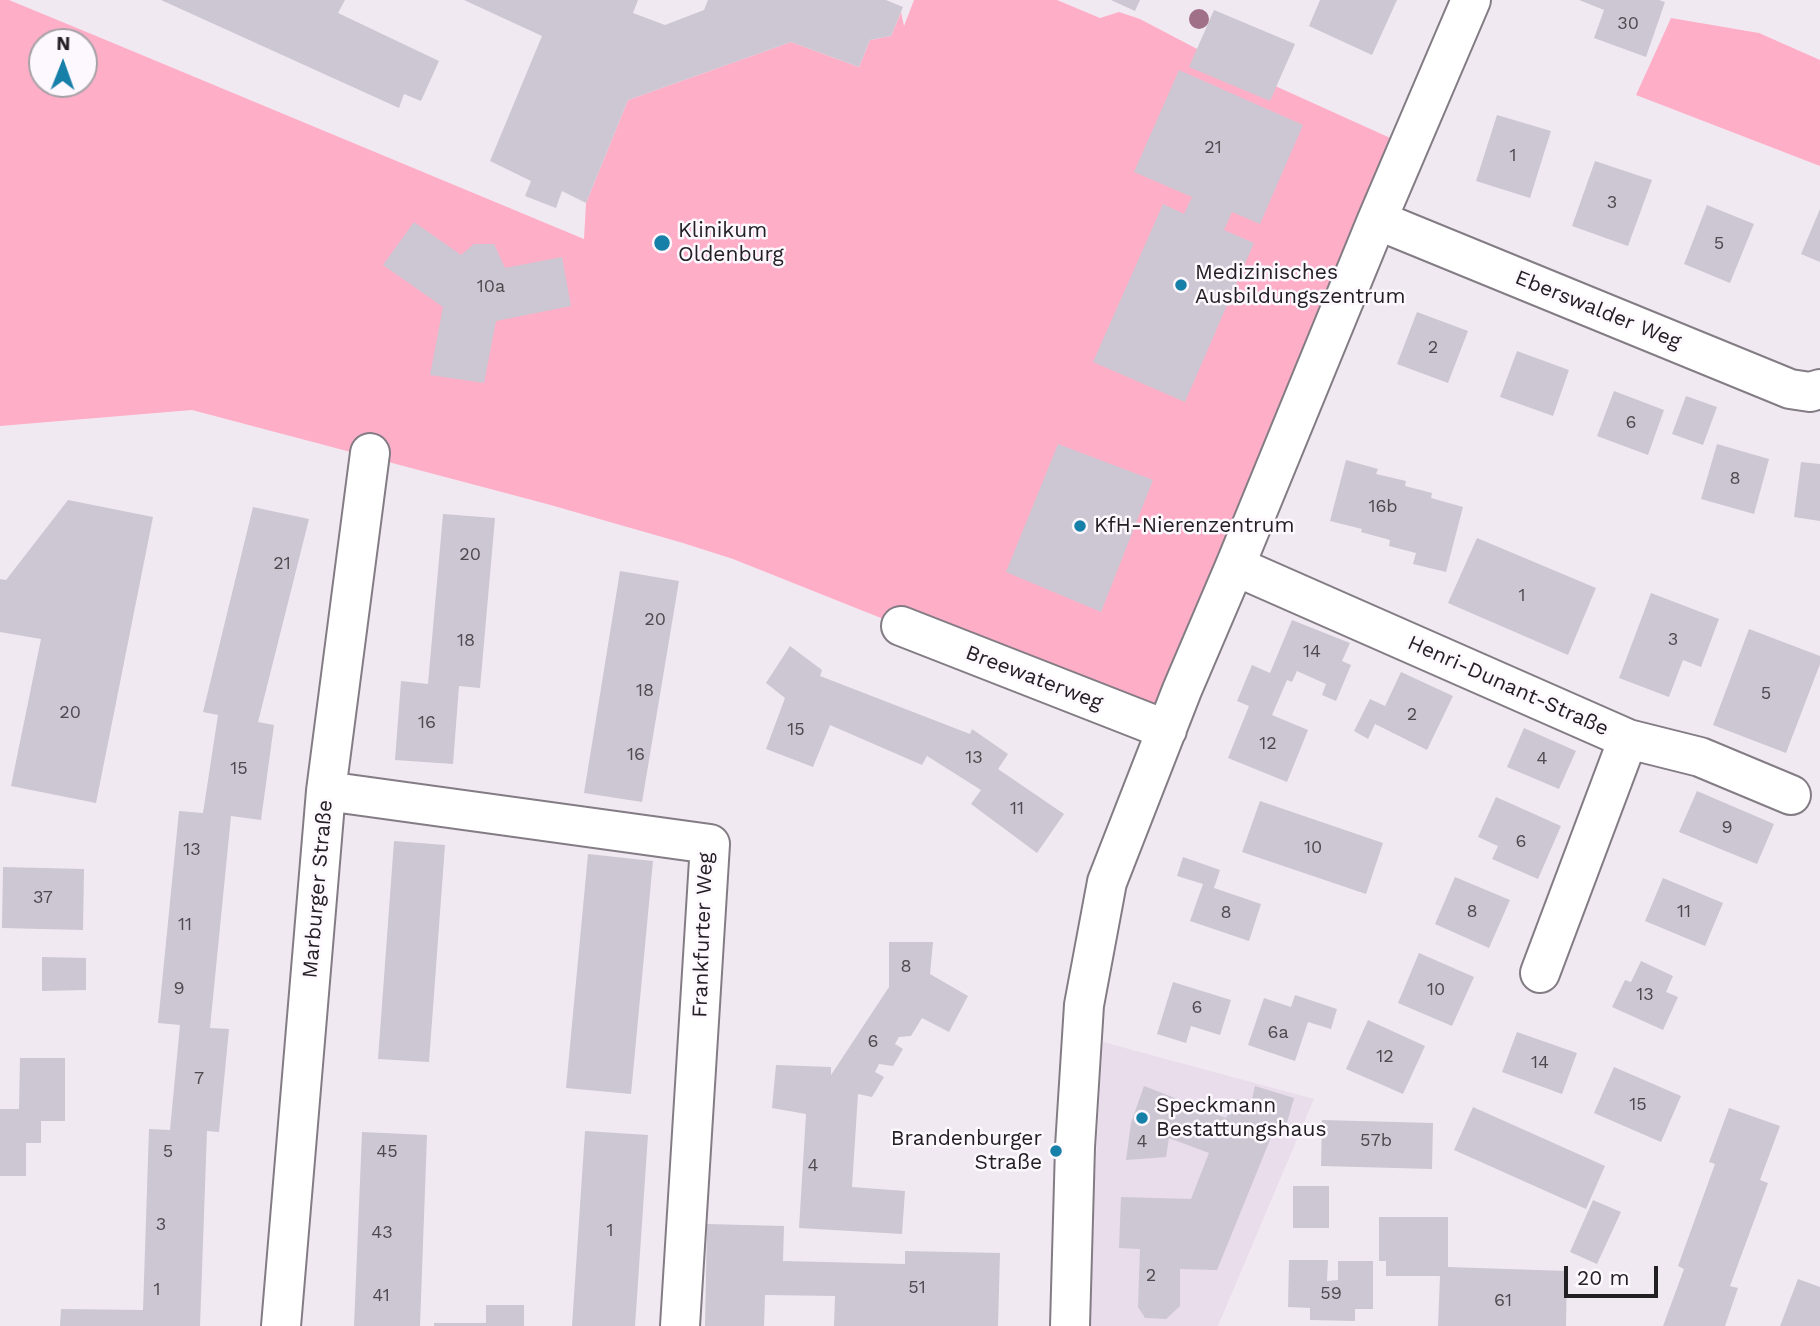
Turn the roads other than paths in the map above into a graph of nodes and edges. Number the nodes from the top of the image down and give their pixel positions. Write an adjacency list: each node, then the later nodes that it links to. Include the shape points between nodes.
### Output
1 (1471, 0): 2 (street)
2 (1377, 220): 3 (street, Eberswalder Weg, via 1790,389); 5 (street)
3 (1820, 389)
4 (370, 453): 9 (street, Marburger Straße)
5 (1235, 566): 7 (street); 8 (street, Henri-Dunant-Straße)
6 (901, 626): 7 (street, Breewaterweg)
7 (1167, 730): 14 (street, via 1107,882 1084,1005)
8 (1628, 739): 10 (street, via 1700,757); 11 (street, Henri-Dunant-Straße)
9 (326, 791): 12 (street, Marburger Straße); 13 (street, Frankfurter Weg, via 710,844)
10 (1791, 795)
11 (1540, 973)
12 (281, 1326)
13 (680, 1326)
14 (1070, 1326)

